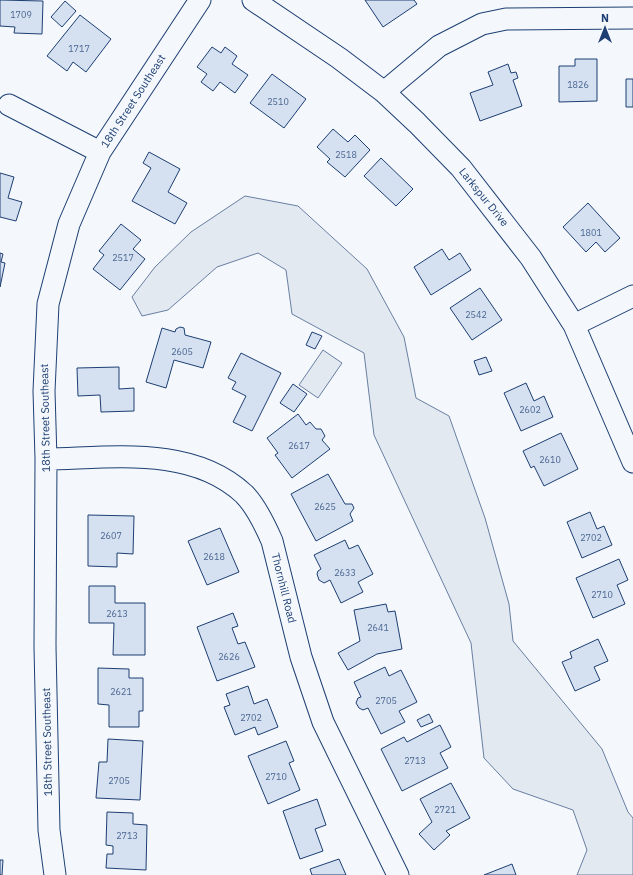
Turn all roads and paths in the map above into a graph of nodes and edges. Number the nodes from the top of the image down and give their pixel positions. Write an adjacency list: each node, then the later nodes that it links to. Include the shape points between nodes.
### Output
1 (200, 0): 6 (street, 18th Street Southeast)
2 (253, 0): 4 (street, Larkspur Drive)
3 (633, 18): 4 (street, via 506,19 482,24 439,46)
4 (384, 92): 8 (street, Larkspur Drive, via 461,168 531,258)
5 (9, 105): 6 (street)
6 (100, 152): 9 (street, 18th Street Southeast, via 69,224 48,304 44,391)
7 (633, 296): 8 (street)
8 (574, 325): 10 (street, Larkspur Drive)
9 (46, 459): 11 (street, 18th Street Southeast, via 45,647 49,830); 12 (street, Thornhill Road, via 153,457 181,461 206,469 229,481 245,495 272,541 301,657 323,722)
10 (633, 462)
11 (54, 875)
12 (398, 875)

